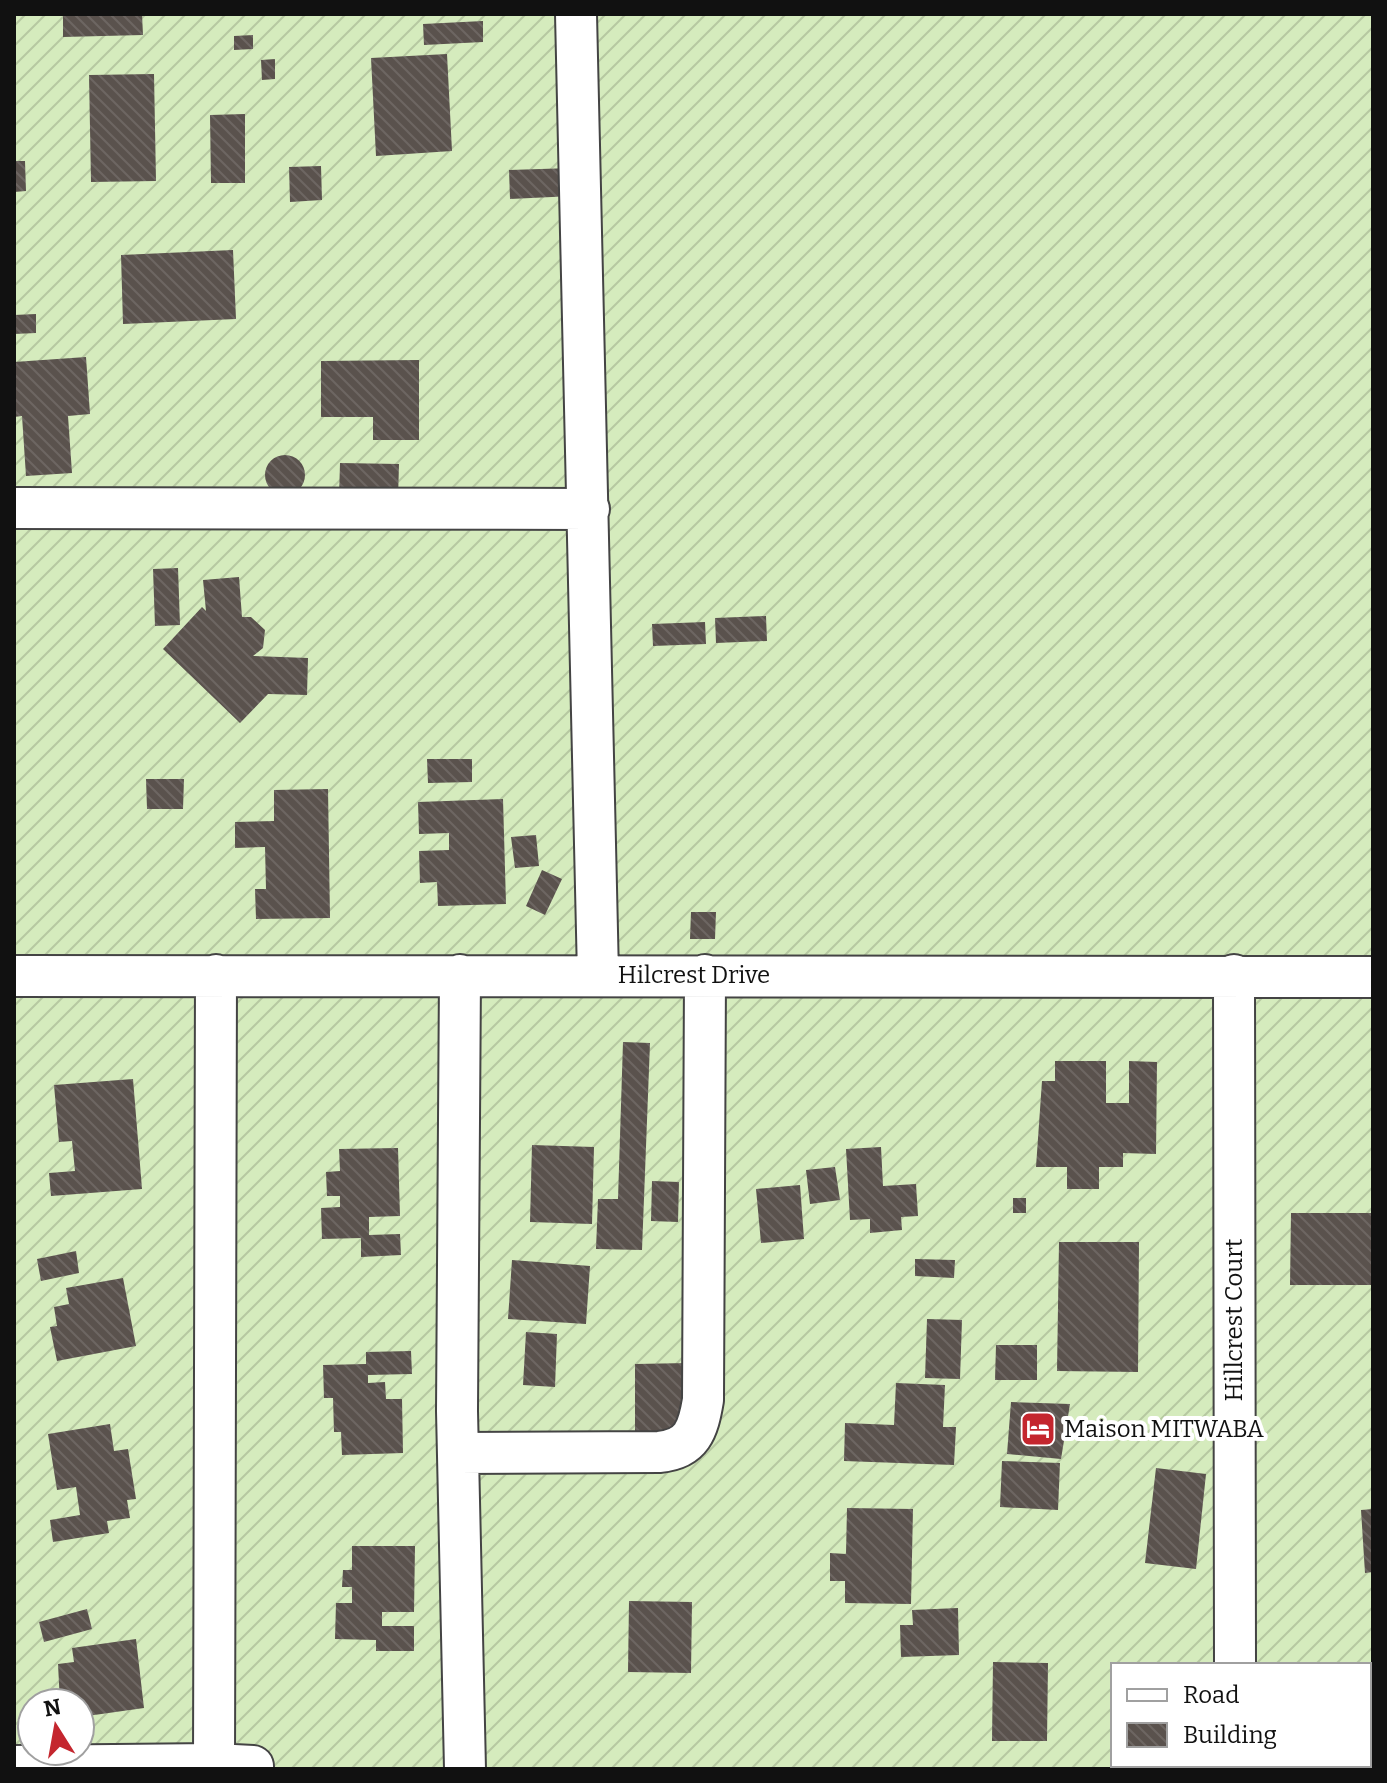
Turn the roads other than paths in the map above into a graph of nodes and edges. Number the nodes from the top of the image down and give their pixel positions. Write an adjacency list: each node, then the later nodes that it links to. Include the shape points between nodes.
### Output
1 (576, 14): 3 (street)
2 (14, 508): 3 (street)
3 (589, 509): 6 (street)
4 (216, 975): 5 (street, Hilcrest Drive); 9 (street, Hilcrest Drive); 13 (street)
5 (460, 975): 6 (street, Hilcrest Drive); 11 (street)
6 (598, 975): 7 (street, Hilcrest Drive)
7 (705, 975): 8 (street, Hilcrest Drive); 11 (street, via 703,1400 696,1433 681,1447 659,1452)
8 (1234, 975): 10 (street, Hilcrest Drive); 12 (street, Hillcrest Court)
9 (14, 976)
10 (1373, 977)
11 (458, 1453): 16 (street)
12 (1235, 1663)
13 (214, 1764): 14 (street); 15 (street)
14 (14, 1766)
15 (253, 1766)
16 (465, 1769)

